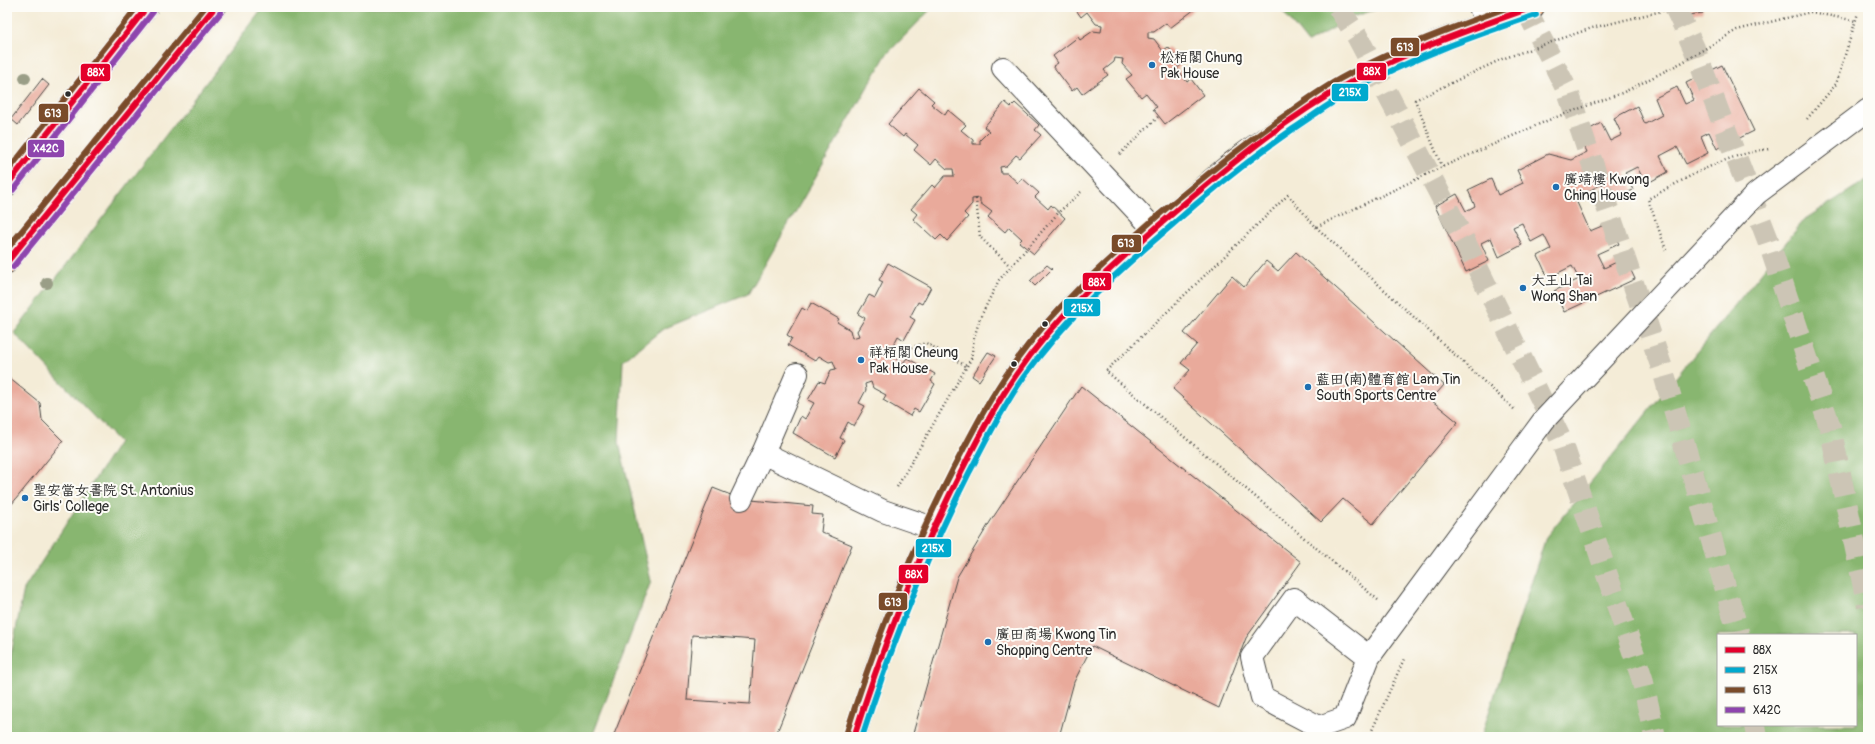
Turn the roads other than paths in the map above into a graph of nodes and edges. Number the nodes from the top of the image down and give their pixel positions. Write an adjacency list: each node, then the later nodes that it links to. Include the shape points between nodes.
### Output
1 (147, 7): 7 (main road)
2 (215, 7): 9 (main road)
3 (1533, 7): 4 (main road)
4 (1484, 15): 8 (main road, via 1347,84 1313,106 1233,162)
5 (1003, 68): 8 (lane)
6 (1868, 110): 14 (lane, via 1756,194 1544,420)
7 (7, 184)
8 (1154, 230): 13 (main road, via 1126,253 1068,310 1023,364 986,425)
9 (7, 262)
10 (796, 374): 11 (lane)
11 (762, 453): 12 (lane); 13 (lane, via 883,511)
12 (741, 499)
13 (933, 528): 15 (main road, via 877,665)
14 (1370, 657): 14 (lane, via 1345,718 1319,727 1262,697 1252,657 1294,599)
15 (854, 737)

